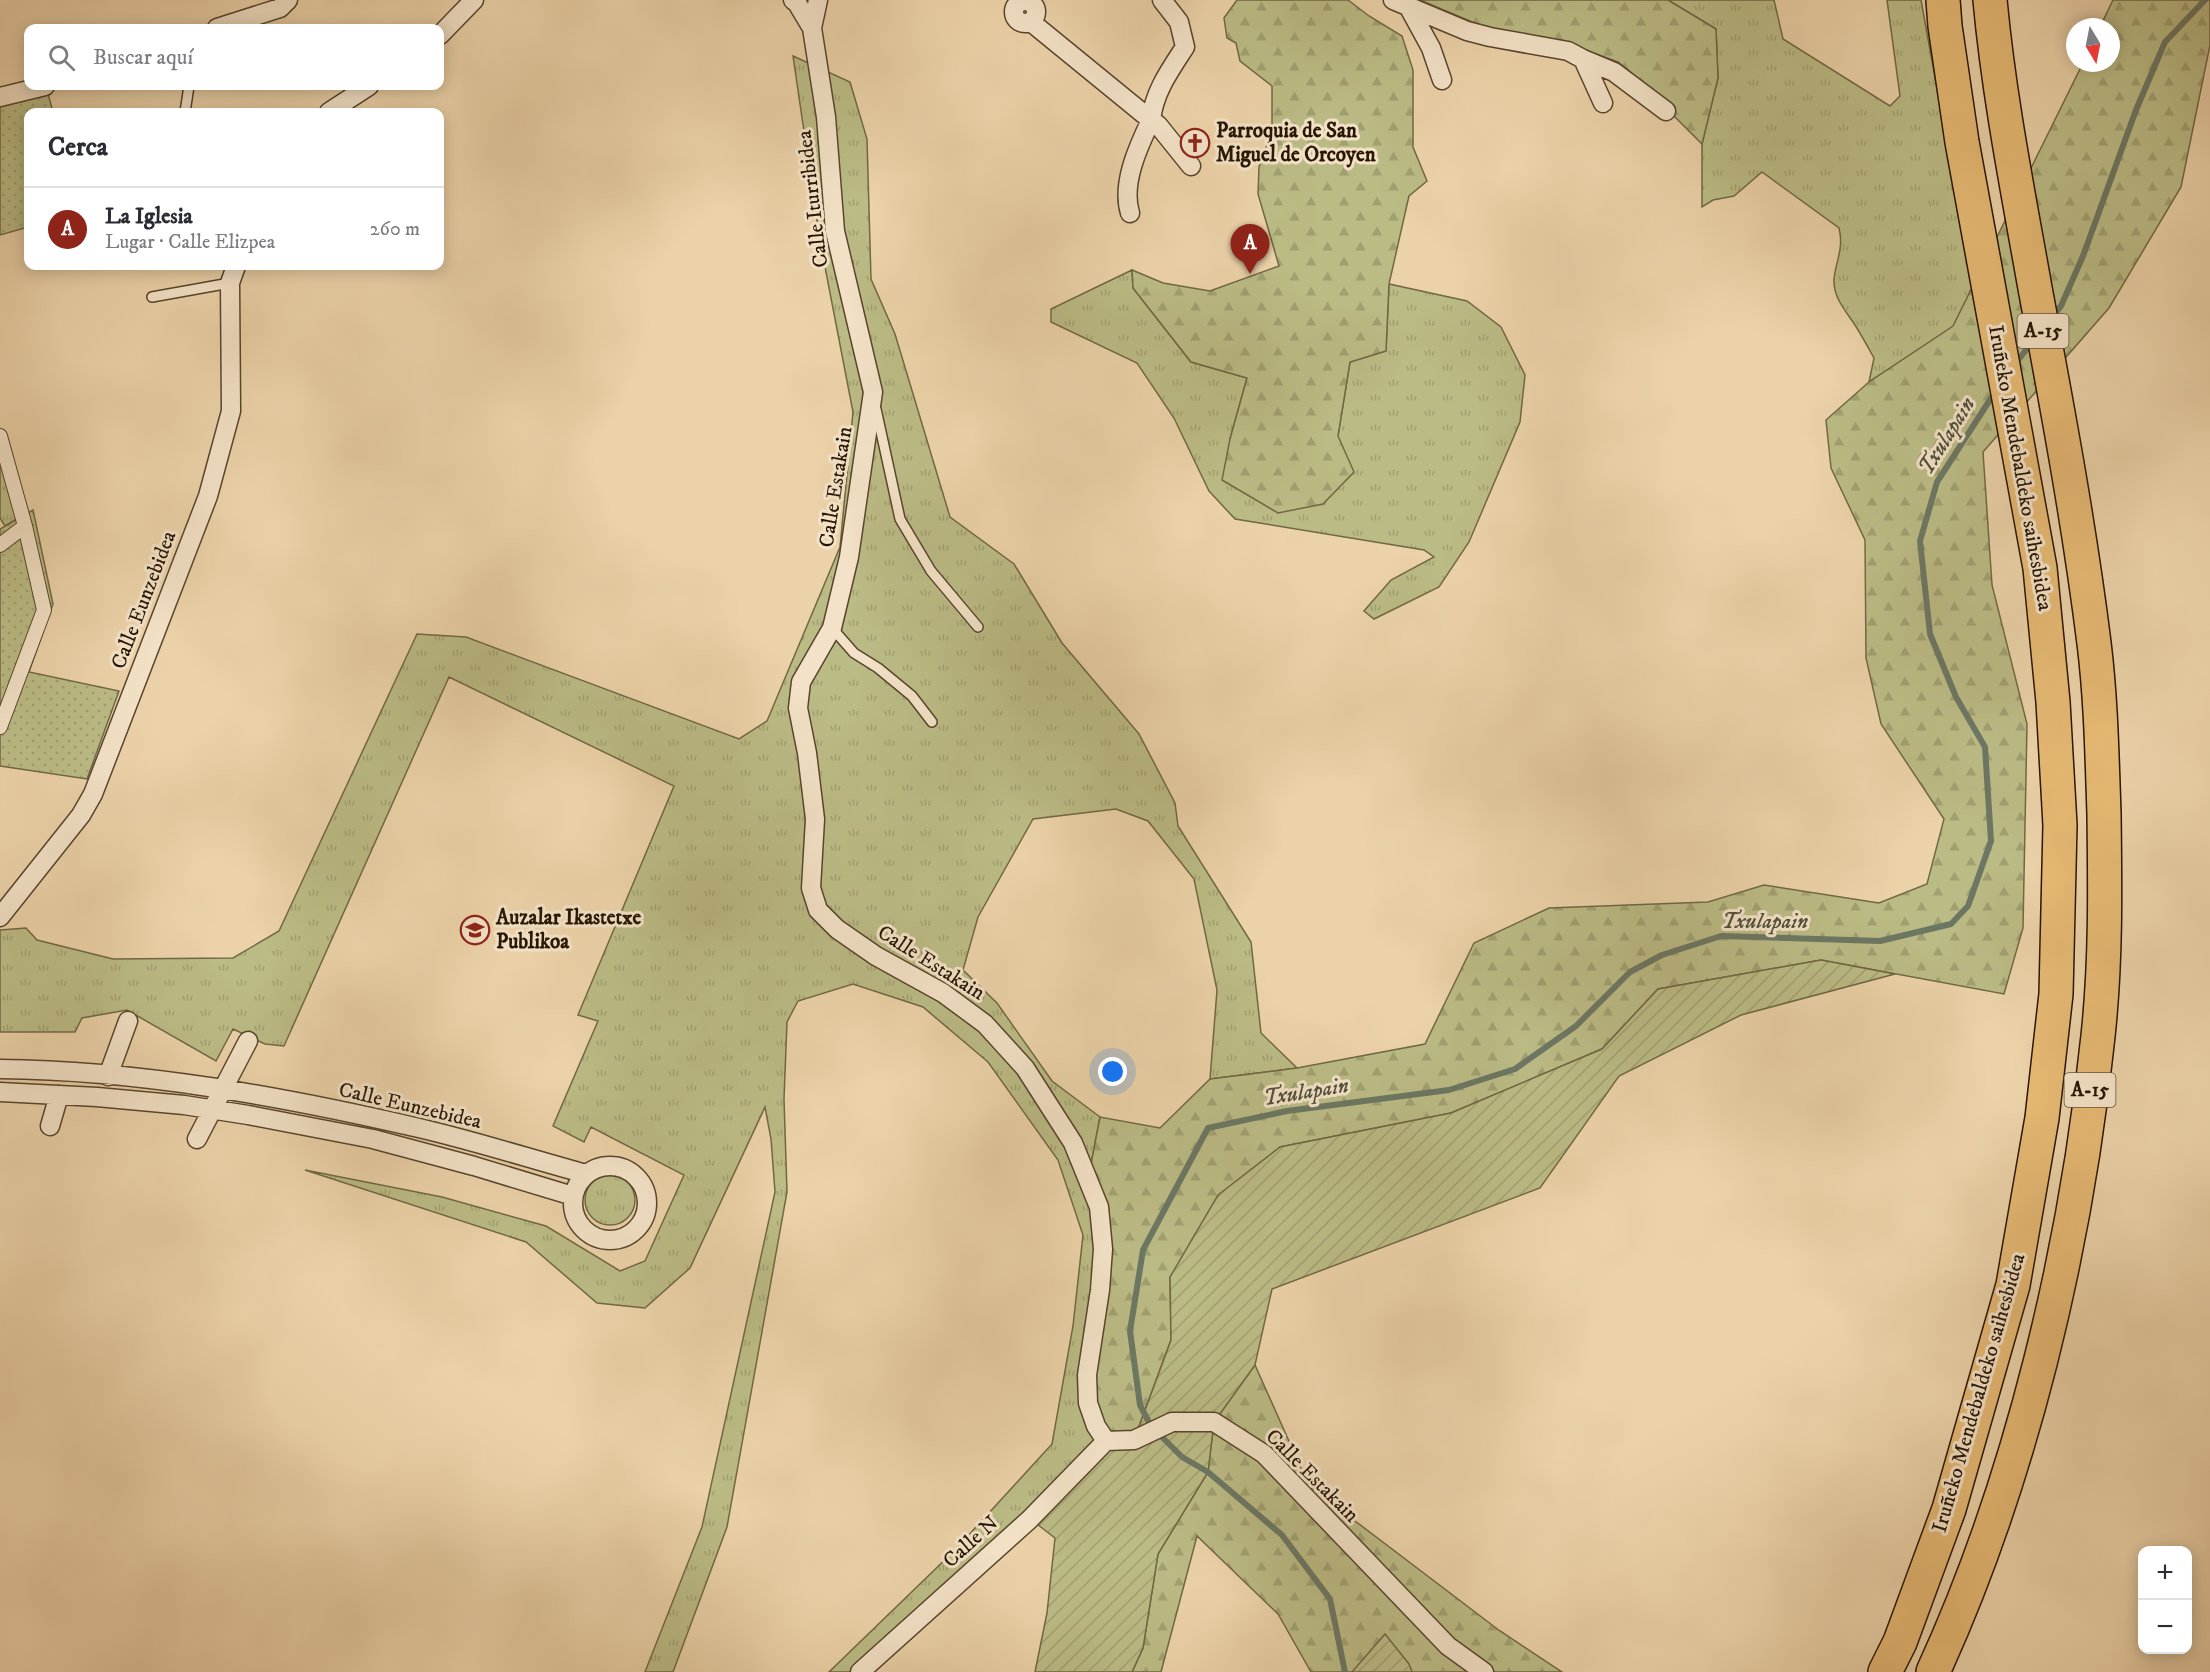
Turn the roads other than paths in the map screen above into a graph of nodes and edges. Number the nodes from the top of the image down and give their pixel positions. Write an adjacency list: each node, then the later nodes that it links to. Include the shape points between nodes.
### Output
1 (288, 0): 10 (street, via 280,8)
2 (473, 0): 12 (street)
3 (793, 0): 11 (street)
4 (818, 0): 11 (street, Calle Iturribidea)
5 (1162, 0): 23 (street, via 1179,22 1185,47 1165,78)
6 (1943, 0): 52 (highway, Iruñeko Mendebaldeko saihesbidea / A-15, via 1960,130 2040,568 2054,702 2060,825 2055,994 2042,1118 2010,1296 1949,1509)
7 (1990, 0): 53 (highway, Iruñeko Mendebaldeko saihesbidea / A-15, via 2014,174 2073,488 2095,648 2103,769 2105,902 2098,1035 2077,1185 2048,1332 2005,1487)
8 (1021, 2): 23 (street, via 1036,13 1031,22)
9 (1400, 3): 13 (street, via 1467,31 1568,51); 14 (street, via 1431,48)
10 (233, 24)
11 (812, 28): 28 (street, Calle Iturribidea, via 826,117 835,231)
12 (444, 31)
13 (1583, 59): 19 (street); 22 (street, via 1614,72)
14 (1442, 80)
15 (29, 90): 18 (street)
16 (189, 90): 20 (lane)
17 (363, 90): 21 (street)
18 (0, 97)
19 (1603, 103)
20 (186, 108)
21 (335, 108)
22 (1666, 111)
23 (1150, 120): 24 (street); 25 (street, via 1128,189)
24 (1191, 166)
25 (1130, 213)
26 (233, 274): 27 (lane); 36 (street, Calle Eunzebidea, via 231,411 208,496 93,794 81,815)
27 (152, 297)
28 (873, 392): 32 (lane, via 900,519 931,572); 33 (street, Calle Estakain, via 849,557)
29 (0, 436): 30 (street)
30 (25, 526): 31 (street); 35 (street, via 44,610)
31 (0, 545)
32 (978, 627)
33 (832, 628): 34 (lane, via 854,653 912,696); 49 (street, Calle Estakain, via 801,682 798,708 814,819 811,888 818,910 866,949 943,993 985,1024 1025,1068 1073,1143 1099,1207 1103,1249 1087,1375 1088,1403)
34 (933, 722)
35 (0, 727)
36 (0, 917)
37 (128, 1021): 40 (street)
38 (248, 1041): 41 (street)
39 (0, 1069): 40 (street, Calle Eunzebidea)
40 (108, 1076): 41 (street, Calle Eunzebidea)
41 (222, 1089): 44 (street); 47 (street, Calle Eunzebidea, via 420,1128)
42 (0, 1092): 43 (street, Calle Eunzebidea)
43 (59, 1095): 44 (street, Calle Eunzebidea); 45 (street)
44 (212, 1109): 46 (street); 48 (street, Calle Eunzebidea, via 373,1139)
45 (50, 1126)
46 (196, 1138)
47 (586, 1174): 48 (street); 48 (street, via 615,1166 635,1176 647,1198 642,1223 621,1239 596,1238 577,1221)
48 (573, 1196)
49 (1106, 1441): 50 (street, Calle N, via 1029,1520); 51 (street, Calle Estakain, via 1134,1440 1172,1422 1214,1422 1264,1454 1448,1646)
50 (860, 1672)
51 (1484, 1672)
52 (1885, 1672)
53 (1933, 1672)

